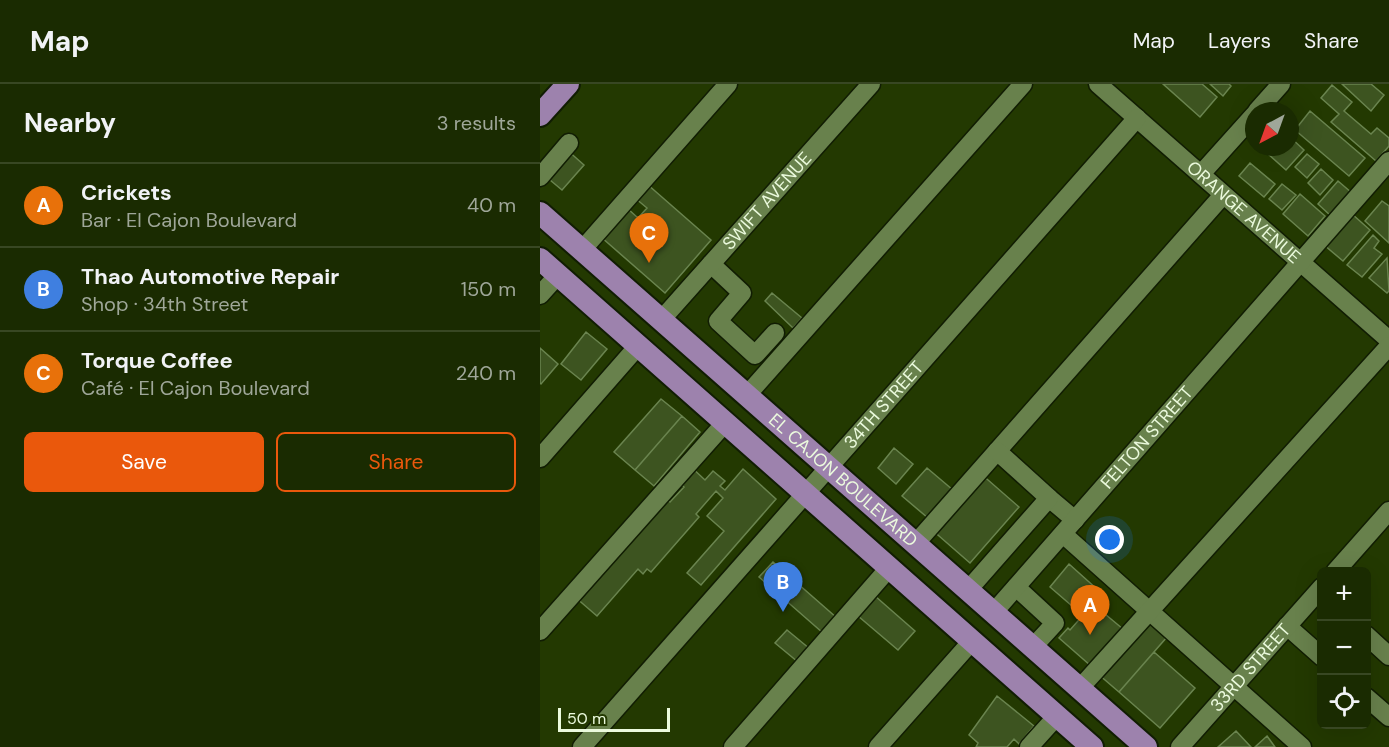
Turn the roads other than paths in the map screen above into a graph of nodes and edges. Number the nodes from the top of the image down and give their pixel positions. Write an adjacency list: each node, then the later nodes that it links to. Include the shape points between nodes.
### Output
1 (568, 84): 8 (main road)
2 (728, 84): 17 (street)
3 (871, 84): 19 (street, SWIFT AVENUE)
4 (1023, 84): 28 (street)
5 (1281, 84): 7 (street)
6 (1104, 86): 9 (street, ORANGE AVENUE)
7 (1265, 102)
8 (540, 115)
9 (1137, 118): 13 (street, ORANGE AVENUE); 32 (street, 34TH STREET)
10 (1245, 125): 13 (street)
11 (569, 143): 14 (street)
12 (1389, 161): 20 (street, FELTON STREET, via 1314,245)
13 (1201, 174): 15 (street, ORANGE AVENUE)
14 (540, 177)
15 (1224, 195): 20 (street, ORANGE AVENUE); 30 (street)
16 (540, 213): 17 (main road, EL CAJON BOULEVARD)
17 (582, 250): 23 (main road, EL CAJON BOULEVARD)
18 (540, 259): 21 (main road, EL CAJON BOULEVARD)
19 (711, 264): 23 (street, SWIFT AVENUE); 24 (street, via 742,293 718,321 755,355)
20 (1302, 264): 25 (street, ORANGE AVENUE); 37 (street, FELTON STREET)
21 (558, 275): 22 (street); 26 (main road, EL CAJON BOULEVARD)
22 (540, 295)
23 (662, 319): 28 (main road, EL CAJON BOULEVARD)
24 (775, 333)
25 (1389, 340)
26 (638, 346): 29 (main road, EL CAJON BOULEVARD); 31 (street)
27 (1389, 346): 45 (street)
28 (747, 395): 32 (main road, EL CAJON BOULEVARD)
29 (725, 423): 33 (main road, EL CAJON BOULEVARD); 48 (street)
30 (997, 451): 34 (street); 39 (street)
31 (540, 458)
32 (828, 468): 33 (street, 34TH STREET); 39 (main road, EL CAJON BOULEVARD)
33 (805, 493): 41 (main road, EL CAJON BOULEVARD); 59 (street, 34TH STREET)
34 (1049, 498): 37 (street); 43 (street)
35 (1389, 511): 36 (street)
36 (1375, 526): 38 (street); 40 (street)
37 (1069, 527): 42 (street, FELTON STREET); 45 (street)
38 (1389, 539)
39 (916, 543): 43 (main road, EL CAJON BOULEVARD)
40 (1339, 567)
41 (890, 568): 50 (main road, EL CAJON BOULEVARD); 60 (street)
42 (1016, 587): 46 (street, FELTON STREET); 51 (street, via 1055,623)
43 (968, 590): 46 (main road, EL CAJON BOULEVARD)
44 (1317, 594): 47 (street, 33RD STREET)
45 (1148, 611): 54 (street); 55 (street)
46 (994, 612): 51 (main road, EL CAJON BOULEVARD)
47 (1287, 626): 52 (street); 54 (street, 33RD STREET)
48 (540, 632)
49 (1371, 640): 53 (street)
50 (972, 641): 57 (main road, EL CAJON BOULEVARD); 61 (street)
51 (1034, 647): 55 (main road, EL CAJON BOULEVARD)
52 (1317, 653)
53 (1389, 656)
54 (1233, 687): 65 (street, 33RD STREET); 66 (street)
55 (1080, 688): 64 (main road, EL CAJON BOULEVARD)
56 (1371, 701): 58 (street)
57 (1058, 716): 62 (street); 63 (main road, EL CAJON BOULEVARD)
58 (1389, 717)
59 (582, 747)
60 (733, 747)
61 (878, 747)
62 (1029, 747)
63 (1092, 747)
64 (1146, 747)
65 (1180, 747)
66 (1302, 747)

